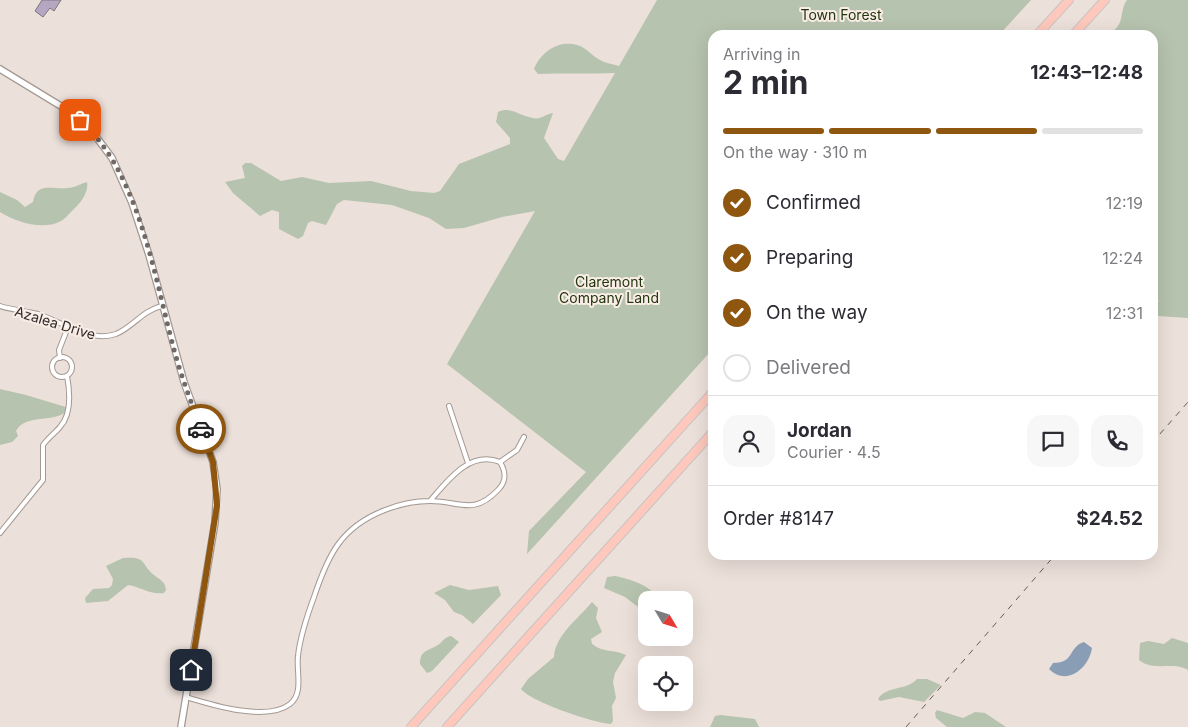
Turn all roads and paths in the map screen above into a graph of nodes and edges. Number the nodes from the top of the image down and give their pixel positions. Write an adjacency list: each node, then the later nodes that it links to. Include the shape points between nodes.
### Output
1 (1069, 0): 3 (highway)
2 (1105, 0): 4 (highway)
3 (1042, 30)
4 (1078, 30)
5 (0, 69): 7 (street, via 69,111 90,130 112,158 132,203)
6 (0, 306): 8 (street, Azalea Drive, via 41,315)
7 (162, 306): 8 (street, Azalea Drive, via 152,308 109,336 97,337); 19 (street, via 184,382 213,462 217,489 215,522)
8 (68, 327): 9 (street, via 59,350)
9 (60, 358): 10 (street, via 71,362); 10 (street, via 55,361 53,370 60,377)
10 (67, 376): 18 (street, via 68,415 43,444 43,480)
11 (708, 397): 21 (highway)
12 (449, 406): 16 (street)
13 (524, 437): 15 (street, via 517,450)
14 (708, 437): 22 (highway)
15 (500, 462): 16 (street, via 490,458); 17 (street, via 505,471 503,485 489,500 469,506)
16 (468, 463): 17 (street)
17 (430, 501): 19 (street, via 414,501 370,516 347,532 338,543 326,564 308,615 298,658 295,699 284,707 248,711)
18 (0, 534)
19 (186, 697): 20 (street)
20 (181, 727)
21 (410, 727)
22 (447, 727)

